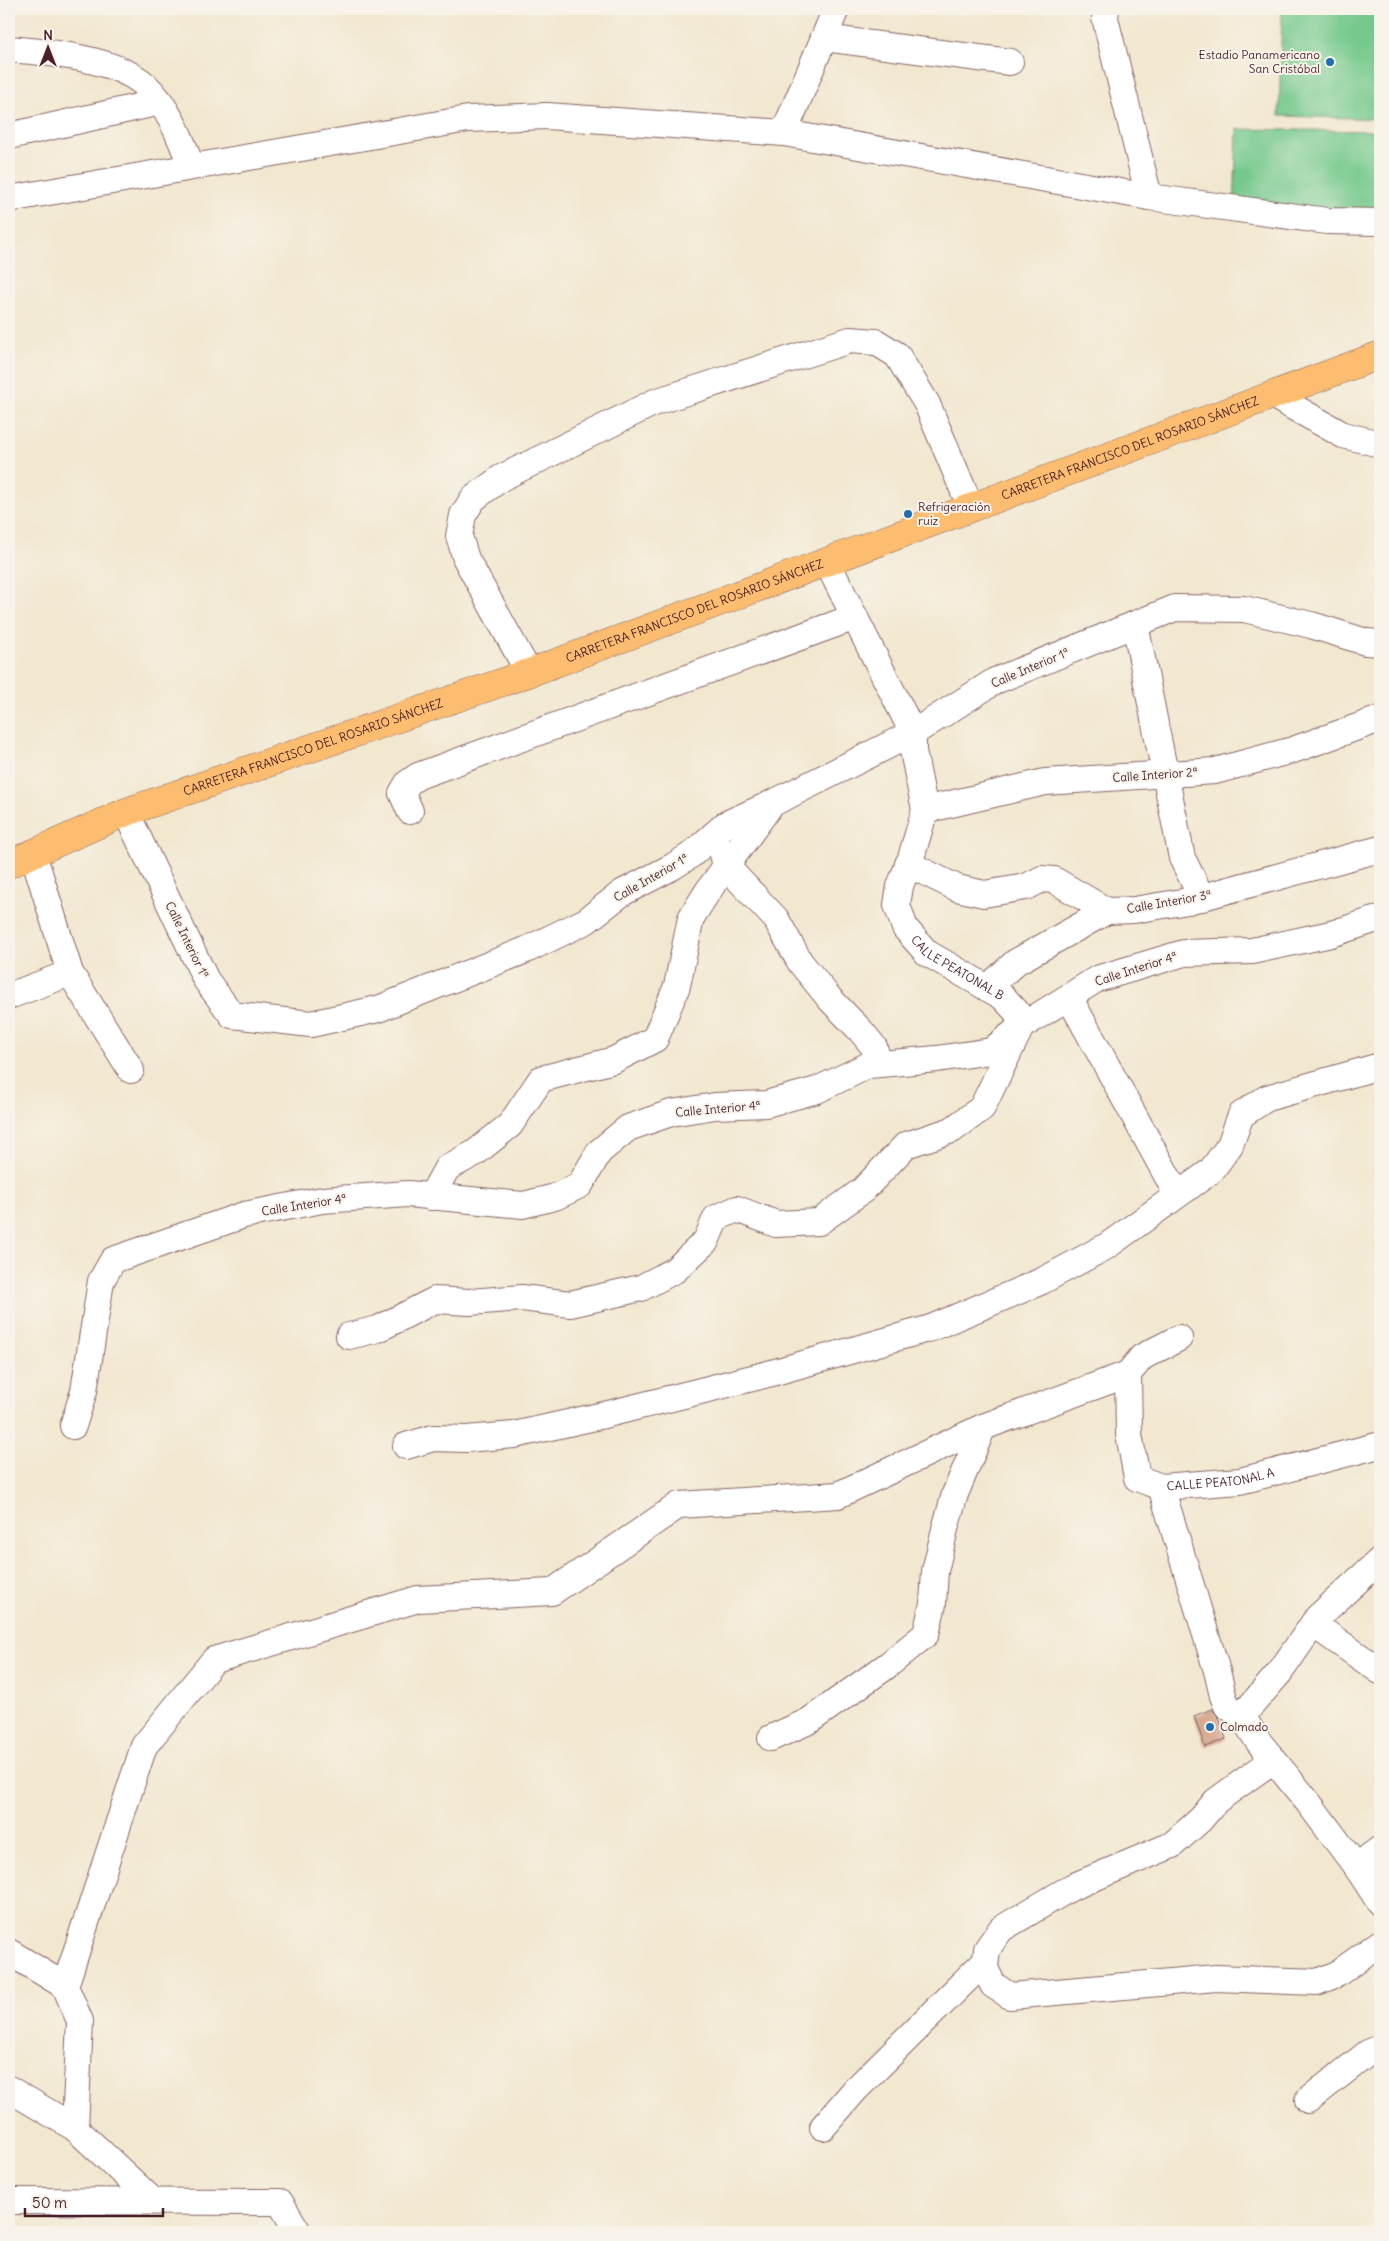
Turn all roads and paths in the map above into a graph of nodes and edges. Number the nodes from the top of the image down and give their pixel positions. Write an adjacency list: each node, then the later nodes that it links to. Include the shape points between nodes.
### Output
1 (836, 9): 3 (street)
2 (1106, 9): 10 (street, via 1105,18)
3 (824, 38): 5 (street); 7 (street)
4 (9, 49): 6 (street, via 51,52 122,70 144,84)
5 (1010, 62)
6 (160, 102): 8 (street); 9 (street, via 182,139)
7 (784, 133): 9 (street, via 547,116 468,119); 10 (street)
8 (9, 136)
9 (191, 166): 11 (street)
10 (1149, 197): 12 (street, via 1327,221)
11 (9, 199)
12 (1380, 222)
13 (1380, 354): 14 (main road, CARRETERA FRANCISCO DEL ROSARIO SÁNCHEZ)
14 (1272, 395): 15 (street, via 1343,435); 16 (main road, CARRETERA FRANCISCO DEL ROSARIO SÁNCHEZ)
15 (1380, 444)
16 (971, 508): 17 (main road, CARRETERA FRANCISCO DEL ROSARIO SÁNCHEZ); 21 (street, via 927,404 897,355 876,342 850,340 655,402 501,478 473,499 463,515 459,536 466,559)
17 (828, 562): 18 (street); 21 (main road, CARRETERA FRANCISCO DEL ROSARIO SÁNCHEZ)
18 (855, 617): 23 (street); 27 (street, via 418,776 402,793)
19 (1135, 624): 20 (street, Calle Interior 1ª, via 1175,608 1244,608 1366,642); 23 (street, Calle Interior 1ª, via 995,681); 24 (street)
20 (1380, 643)
21 (529, 673): 28 (main road, CARRETERA FRANCISCO DEL ROSARIO SÁNCHEZ)
22 (1380, 719): 24 (street, Calle Interior 2ª, via 1293,750 1215,771)
23 (912, 733): 25 (street, Calle Interior 1ª); 26 (street, CALLE PEATONAL B, via 912,751)
24 (1164, 774): 26 (street, Calle Interior 2ª, via 1045,782); 34 (street, via 1182,858)
25 (773, 803): 29 (street, Calle Interior 1ª); 33 (street)
26 (925, 810): 32 (street, CALLE PEATONAL B)
27 (410, 811)
28 (126, 812): 29 (street, Calle Interior 1ª, via 206,980 232,1015 311,1024 378,1009 526,950 586,921 622,893 672,867); 31 (main road, CARRETERA FRANCISCO DEL ROSARIO SÁNCHEZ)
29 (726, 824): 33 (street, via 720,843)
30 (1380, 849): 34 (street, Calle Interior 3ª)
31 (21, 859): 37 (street)
32 (908, 864): 35 (street, via 957,888 984,894 1026,887 1042,878 1054,880); 38 (street, CALLE PEATONAL B, via 900,886 898,905 905,928 927,953)
33 (726, 866): 42 (street, via 776,919 800,962 862,1031 874,1047); 46 (street, via 691,918 677,986 655,1039 614,1060 541,1079 510,1125 474,1153 447,1168)
34 (1202, 898): 35 (street, Calle Interior 3ª, via 1134,910)
35 (1107, 911): 38 (street, via 1016,962)
36 (1380, 918): 40 (street, Calle Interior 4ª, via 1331,934 1252,951 1184,953 1097,979)
37 (70, 973): 39 (street); 44 (street)
38 (987, 988): 41 (street, CALLE PEATONAL B, via 1002,996 1016,1011)
39 (9, 996)
40 (1069, 996): 41 (street, Calle Interior 4ª); 45 (street)
41 (1022, 1026): 42 (street, Calle Interior 4ª, via 991,1051); 47 (street, via 982,1108 952,1130 906,1145 863,1190 819,1222 776,1224 737,1209 716,1218 706,1241 674,1270 641,1288 570,1304 522,1298 469,1302 435,1300 378,1328)
42 (880, 1064): 46 (street, Calle Interior 4ª, via 869,1065 817,1090 766,1104 715,1106 671,1113 628,1128 599,1152 580,1185 555,1197 523,1205)
43 (1380, 1066): 45 (street, via 1268,1098 1241,1115 1230,1145 1211,1171)
44 (131, 1070)
45 (1177, 1194): 53 (street, via 1099,1251 1042,1281 931,1328 768,1374 604,1415 514,1435 433,1438)
46 (431, 1197): 50 (street, Calle Interior 4ª, via 408,1194 322,1200 244,1215 113,1260 101,1280 84,1391)
47 (349, 1336)
48 (1179, 1338): 49 (street, via 1142,1357)
49 (1128, 1374): 51 (street); 54 (street, CALLE PEATONAL A, via 1129,1434 1137,1478)
50 (73, 1426)
51 (983, 1427): 59 (street, via 945,1529 926,1634 888,1666 809,1721); 67 (street, via 838,1495 680,1505 552,1592 418,1600 214,1660 144,1746)
52 (1380, 1444): 54 (street, CALLE PEATONAL A, via 1240,1481)
53 (406, 1446)
54 (1161, 1487): 58 (street, via 1222,1696 1228,1706)
55 (1380, 1560): 56 (street)
56 (1313, 1624): 57 (street); 58 (street, via 1280,1672)
57 (1380, 1671)
58 (1242, 1716): 60 (street)
59 (772, 1738)
60 (1273, 1760): 62 (street); 66 (street, via 1216,1801 1172,1845 1072,1887 1001,1929 987,1948)
61 (1380, 1849): 62 (street, via 1368,1857)
62 (1360, 1872): 63 (street)
63 (1380, 1903)
64 (1380, 1943): 66 (street, via 1337,1974 1317,1982 1216,1978 1010,1996 993,1985)
65 (9, 1952): 67 (street)
66 (985, 1961): 71 (street, via 855,2090)
67 (65, 1986): 72 (street, via 80,2021)
68 (1380, 2047): 70 (street, via 1368,2052)
69 (9, 2089): 72 (street)
70 (1308, 2100)
71 (823, 2127)
72 (75, 2128): 74 (street)
73 (9, 2200): 74 (street)
74 (153, 2201): 75 (street, via 280,2202)
75 (298, 2232)

